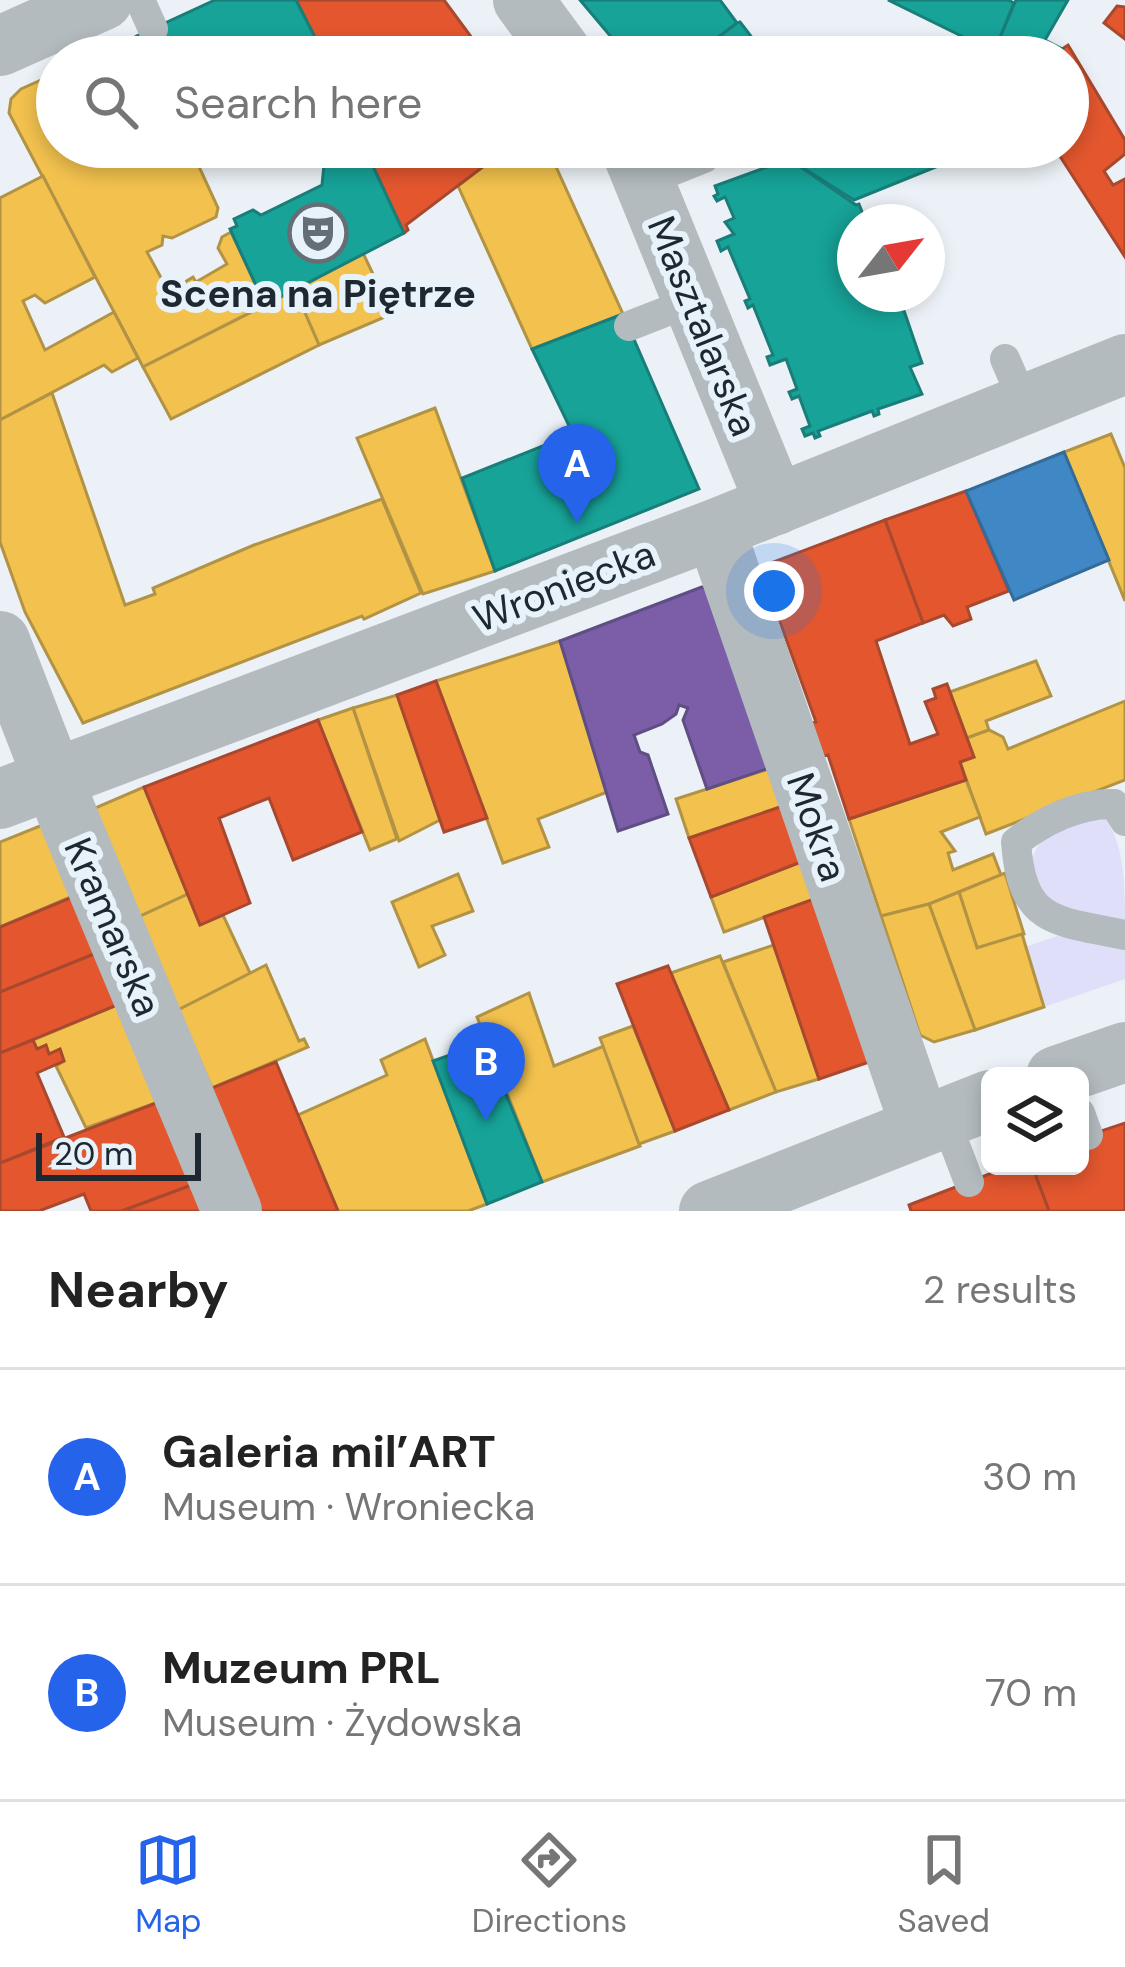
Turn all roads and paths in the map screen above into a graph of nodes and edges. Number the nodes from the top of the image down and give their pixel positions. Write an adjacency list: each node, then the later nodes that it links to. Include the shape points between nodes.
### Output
1 (140, 0): 3 (lane)
2 (524, 0): 5 (street)
3 (128, 14): 4 (street)
4 (40, 36)
5 (550, 36)
6 (36, 37): 7 (street)
7 (0, 46)
8 (639, 168): 9 (street, Masztalarska)
9 (693, 301): 10 (lane); 12 (street, Masztalarska)
10 (628, 326)
11 (1125, 364): 12 (street, Wroniecka, via 1015,382)
12 (776, 505): 13 (street, Wroniecka)
13 (715, 530): 15 (street, Wroniecka); 20 (street, Mokra)
14 (0, 640): 15 (street, Kramarska)
15 (27, 789): 22 (street, Kramarska)
16 (1125, 821): 17 (lane, via 1114,804 1094,804 1016,842 1029,899 1050,919)
17 (1125, 934)
18 (1125, 1052): 19 (street)
19 (1089, 1081)
20 (951, 1114): 21 (lane); 23 (street)
21 (969, 1182)
22 (232, 1211)
23 (709, 1211)

